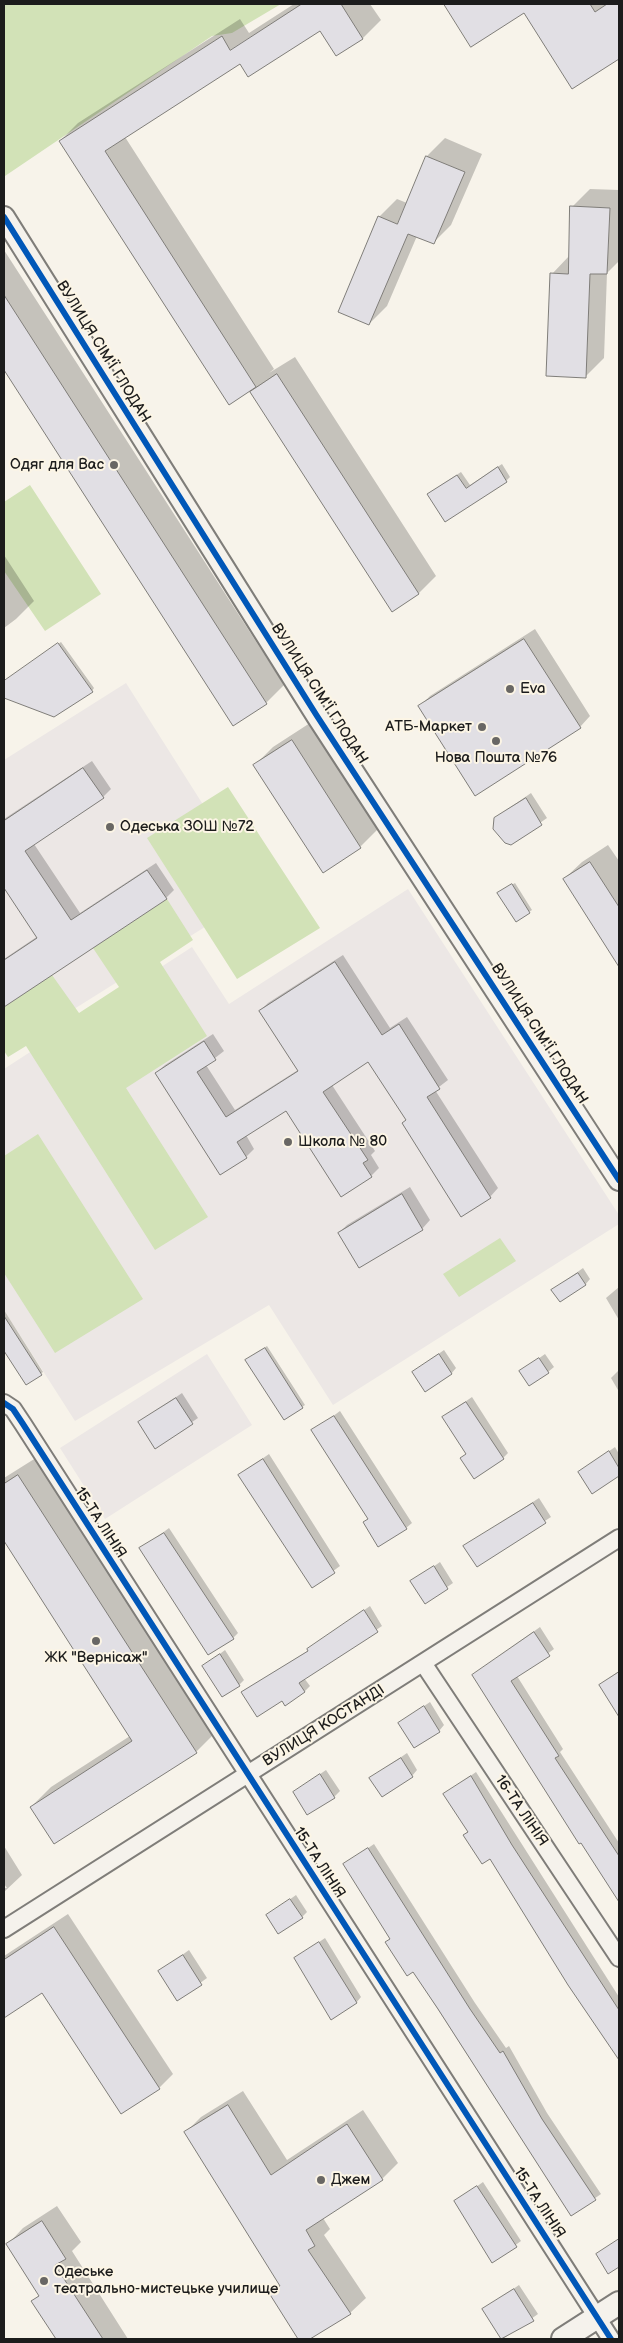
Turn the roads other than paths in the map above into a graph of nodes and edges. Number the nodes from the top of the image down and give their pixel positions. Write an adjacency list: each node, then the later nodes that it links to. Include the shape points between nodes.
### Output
1 (4, 217): 2 (street, ВУЛИЦЯ СІМ'Ї ГЛОДАН, via 317,716)
2 (619, 1180)
3 (4, 1403): 6 (street, 15-ТА ЛІНІЯ, via 13,1409 23,1424)
4 (619, 1538): 5 (street, ВУЛИЦЯ КОСТАНДІ)
5 (423, 1663): 6 (street, ВУЛИЦЯ КОСТАНДІ); 8 (street, 16-ТА ЛІНІЯ)
6 (248, 1774): 7 (street, ВУЛИЦЯ КОСТАНДІ); 10 (street, 15-ТА ЛІНІЯ)
7 (4, 1929)
8 (619, 1958)
9 (619, 2303): 10 (main road)
10 (597, 2317): 11 (main road); 12 (street, 15-ТА ЛІНІЯ)
11 (563, 2339)
12 (611, 2339)

